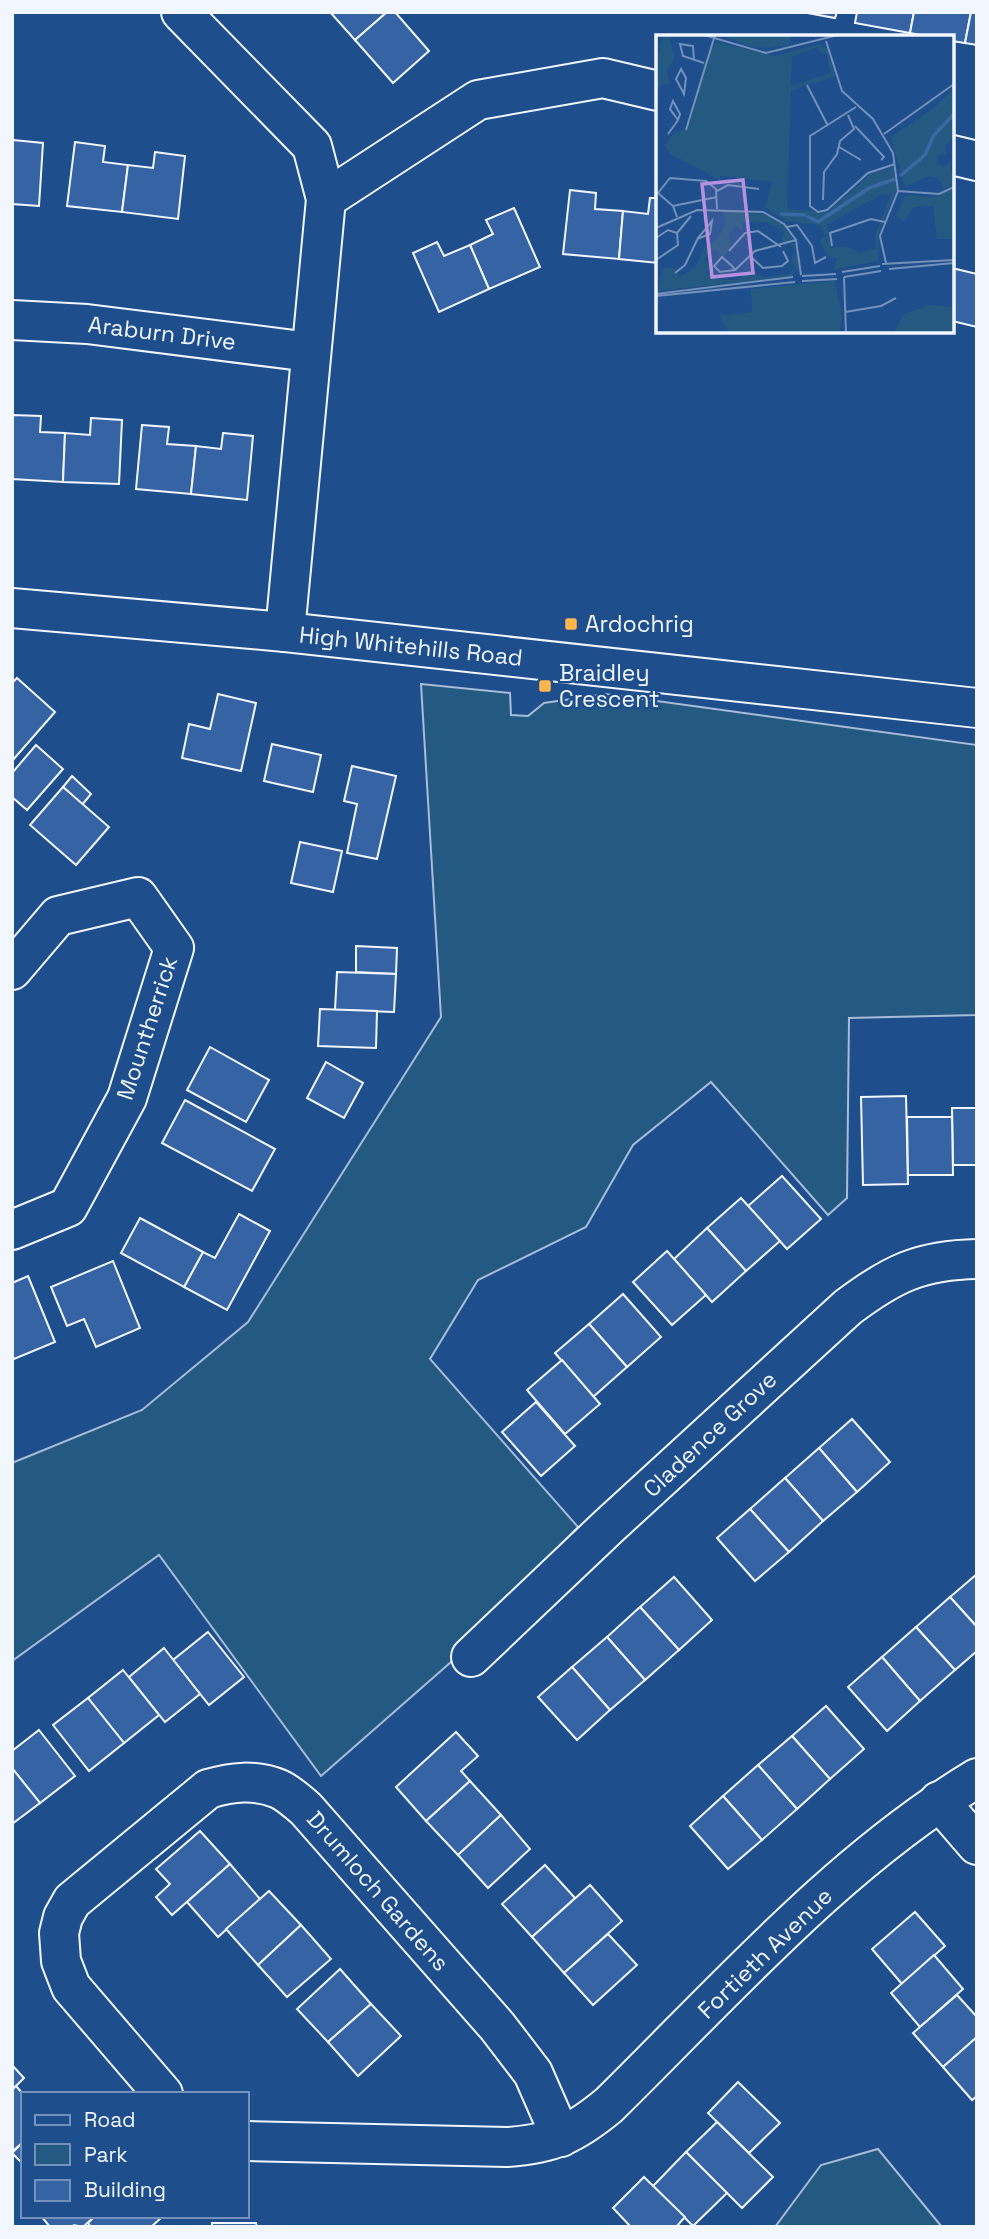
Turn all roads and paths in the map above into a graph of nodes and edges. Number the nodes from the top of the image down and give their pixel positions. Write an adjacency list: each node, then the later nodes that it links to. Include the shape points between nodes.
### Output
1 (181, 12): 5 (street, via 312,146)
2 (656, 90): 5 (street, via 604,78 478,100)
3 (954, 155): 4 (street)
4 (977, 161)
5 (326, 199): 7 (street)
6 (12, 320): 7 (street, Araburn Drive, via 87,324)
7 (310, 352): 9 (street)
8 (12, 608): 9 (street, High Whitehills Road)
9 (285, 632): 10 (street, High Whitehills Road)
10 (977, 708)
11 (12, 970): 12 (street, Mountherrick, via 58,916 138,897 174,948 127,1098 68,1207)
12 (12, 1230)
13 (977, 1259): 14 (street, Cladence Grove, via 900,1273 848,1307)
14 (471, 1657)
15 (977, 1778): 16 (street, Fortieth Avenue)
16 (939, 1801): 17 (street); 19 (street, Fortieth Avenue, via 871,1853 788,1927 609,2105)
17 (977, 1845)
18 (161, 2092): 19 (street, Drumloch Gardens, via 71,1987 61,1961 63,1917 72,1901 208,1789 255,1782 281,1789 306,1808 497,2026 533,2073)
19 (561, 2137): 20 (street, via 535,2146 507,2147)
20 (248, 2141)

